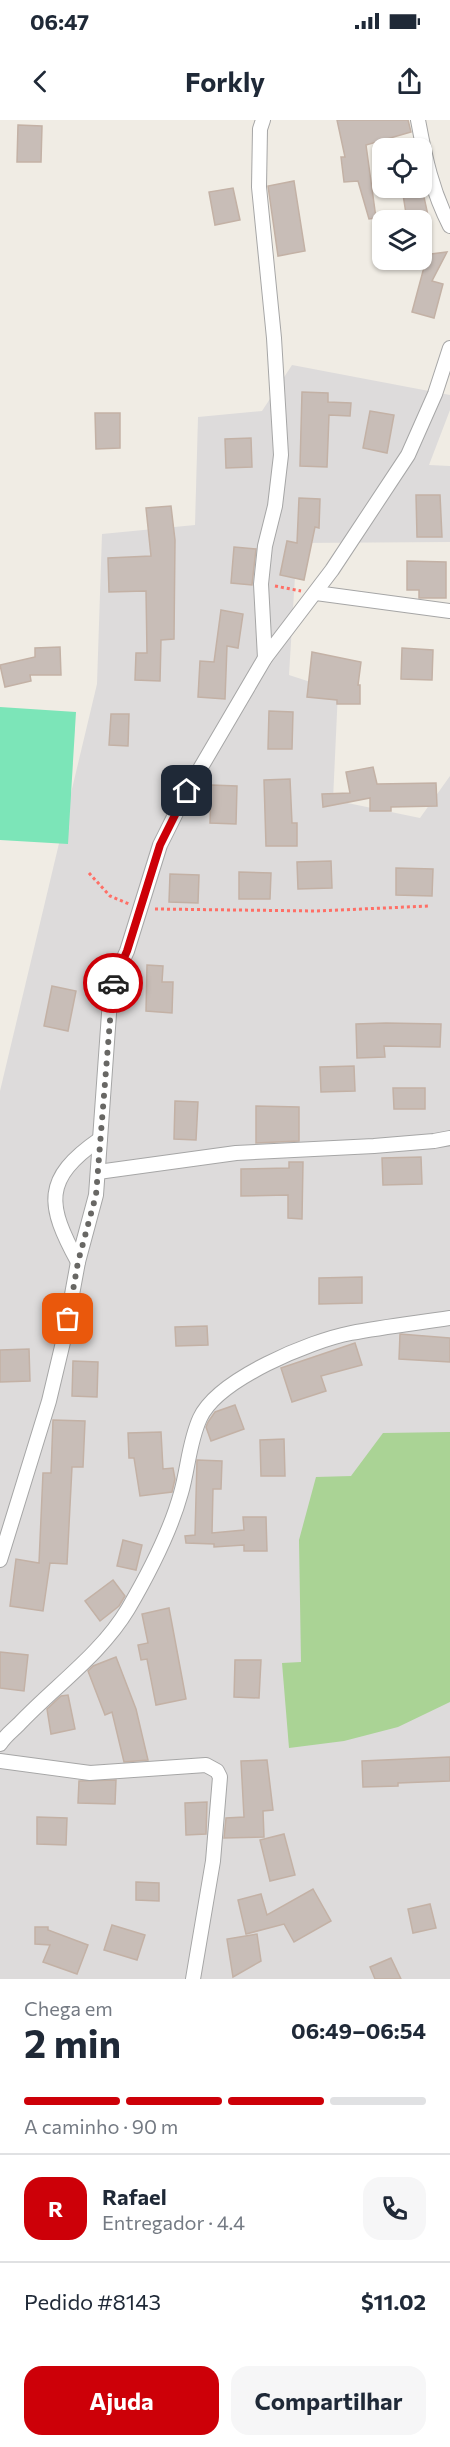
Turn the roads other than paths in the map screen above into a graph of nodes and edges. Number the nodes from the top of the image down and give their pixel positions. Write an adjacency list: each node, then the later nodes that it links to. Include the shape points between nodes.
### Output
1 (262, 120): 7 (street, via 259,187 281,455 261,584)
2 (418, 120): 3 (street, via 436,200)
3 (450, 226)
4 (450, 348): 5 (street, via 408,455)
5 (316, 593): 6 (street); 7 (street)
6 (450, 611)
7 (265, 658): 9 (street, via 160,845 127,951 111,986)
8 (450, 1138): 10 (street, via 236,1154)
9 (100, 1139): 10 (street); 11 (street, via 72,1162 56,1190 60,1230)
10 (98, 1172): 11 (street, via 96,1195)
11 (78, 1262): 13 (street, via 49,1401)
12 (450, 1318): 14 (street, via 349,1334 304,1349 258,1368 210,1402 192,1439 173,1517 127,1610 108,1636)
13 (0, 1560)
14 (0, 1744)
15 (0, 1761): 16 (street, via 90,1773 206,1765 217,1771 220,1777 213,1861)
16 (193, 1979)

